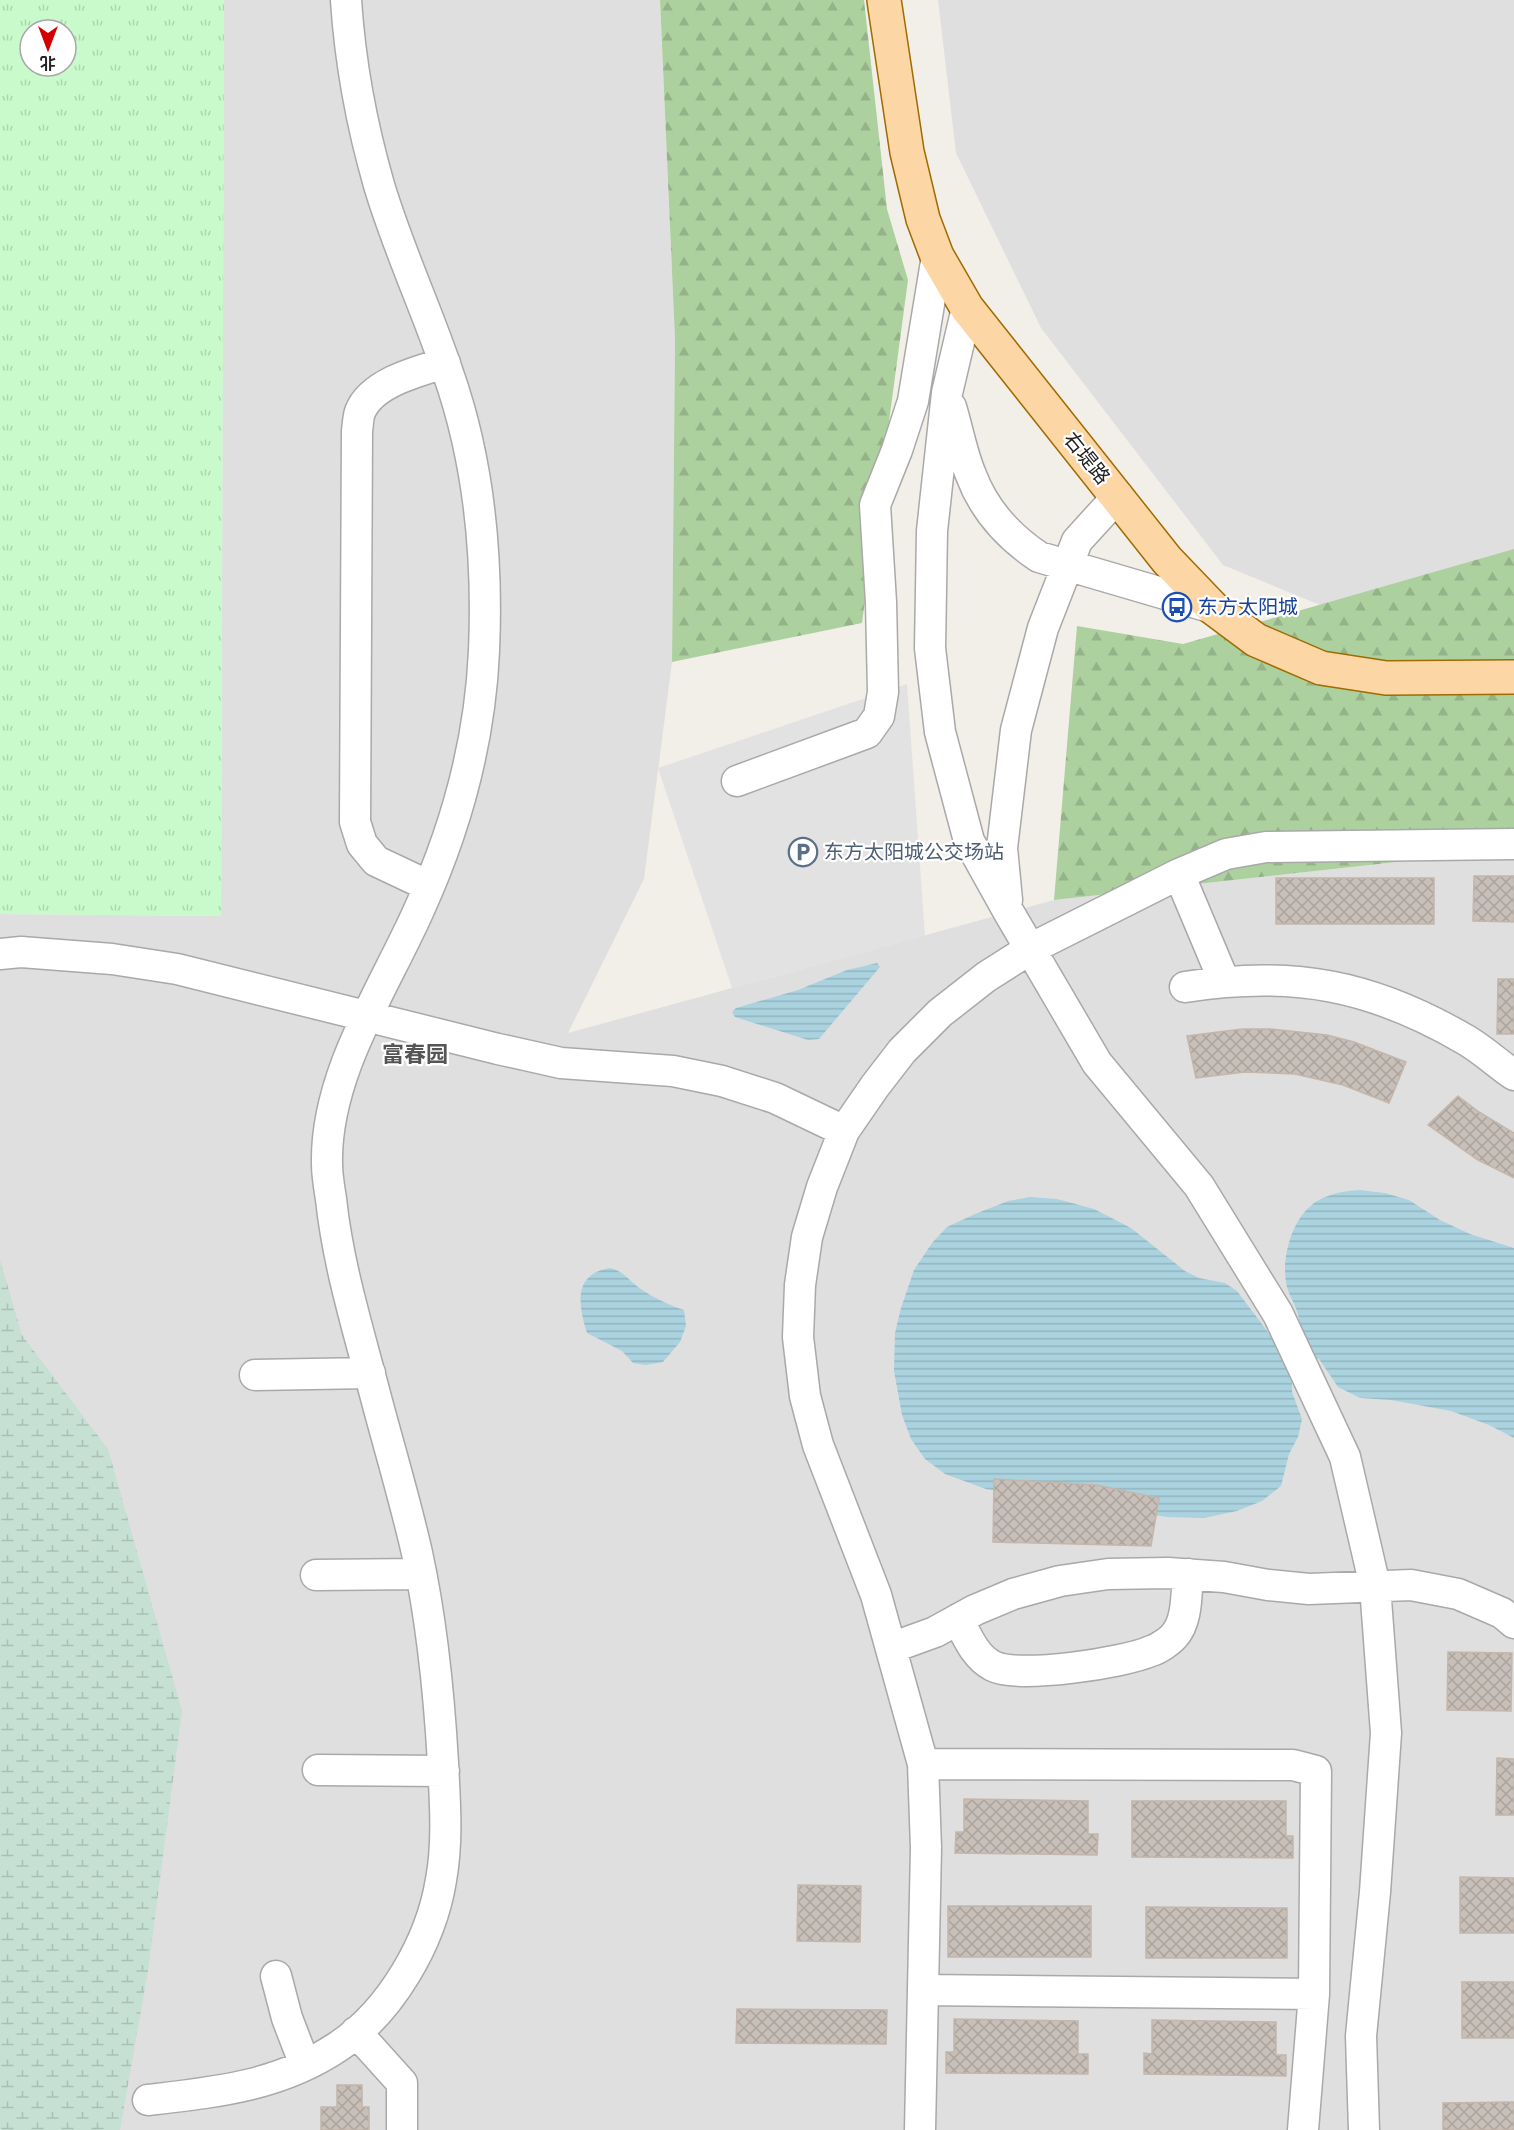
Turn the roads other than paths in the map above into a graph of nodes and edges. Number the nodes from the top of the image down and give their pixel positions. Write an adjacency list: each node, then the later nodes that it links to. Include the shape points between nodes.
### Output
1 (346, 0): 5 (street, via 359,97 379,184)
2 (884, 0): 3 (main road, 右堤路, via 907,152 923,219)
3 (937, 256): 4 (main road, 右堤路); 11 (street, via 913,402 875,505 883,692 879,716 867,733)
4 (967, 308): 6 (street); 7 (main road, 右堤路)
5 (445, 363): 14 (street, via 468,441 479,514 484,653 466,778 448,842); 14 (street, via 403,376 373,394 360,411 357,431 355,822 362,844 376,861)
6 (948, 393): 8 (street, via 971,476 991,513 1017,542 1039,557); 15 (street, via 932,543 930,648 940,732 969,841)
7 (1118, 496): 8 (street, via 1077,541); 9 (main road, 右堤路, via 1167,560)
8 (1067, 565): 9 (street); 15 (street, via 1043,628 1016,730 1002,848)
9 (1213, 608): 10 (main road, 右堤路, via 1256,640 1321,668 1386,678)
10 (1514, 677)
11 (737, 781)
12 (1514, 844): 13 (street, via 1266,847 1226,854)
13 (1179, 874): 16 (street); 18 (street)
14 (429, 886): 20 (street)
15 (1008, 912): 16 (street)
16 (1030, 949): 22 (street, via 940,1013 902,1051); 28 (street, via 1097,1063 1199,1186 1278,1314 1345,1456)
17 (0, 954): 20 (street, via 112,959 177,969)
18 (1224, 981): 19 (street); 21 (street, via 1280,980 1374,996 1468,1041)
19 (1185, 987)
20 (368, 1017): 22 (street, via 561,1063 673,1071 722,1081 775,1098); 23 (street, via 345,1068 331,1115 327,1163 341,1267)
21 (1514, 1075)
22 (844, 1131): 31 (street, via 807,1237 798,1337 805,1396 818,1445 876,1595)
23 (370, 1373): 24 (street); 25 (street)
24 (255, 1376)
25 (420, 1574): 27 (street); 34 (street, via 431,1638)
26 (1188, 1574): 28 (street, via 1309,1589); 29 (street, via 1108,1574 1060,1581 1013,1594); 29 (street, via 1184,1615 1174,1636 1151,1652 1089,1666 1028,1671 995,1667 980,1658)
27 (316, 1575)
28 (1375, 1587): 30 (street, via 1411,1585 1458,1594 1502,1613); 44 (street, via 1386,1733 1361,2036)
29 (958, 1619): 31 (street)
30 (1514, 1623)
31 (891, 1648): 32 (street)
32 (923, 1764): 36 (street); 37 (street, via 1293,1765 1316,1771)
33 (318, 1770): 34 (street)
34 (444, 1771): 38 (street, via 446,1816 441,1882 423,1940 399,1985 372,2019)
35 (276, 1976): 39 (street)
36 (923, 1990): 37 (street); 42 (street)
37 (1314, 1994): 43 (street)
38 (356, 2032): 39 (street); 41 (street, via 402,2083)
39 (305, 2065): 40 (street, via 259,2084)
40 (148, 2100)
41 (402, 2130)
42 (920, 2130)
43 (1303, 2130)
44 (1364, 2130)

